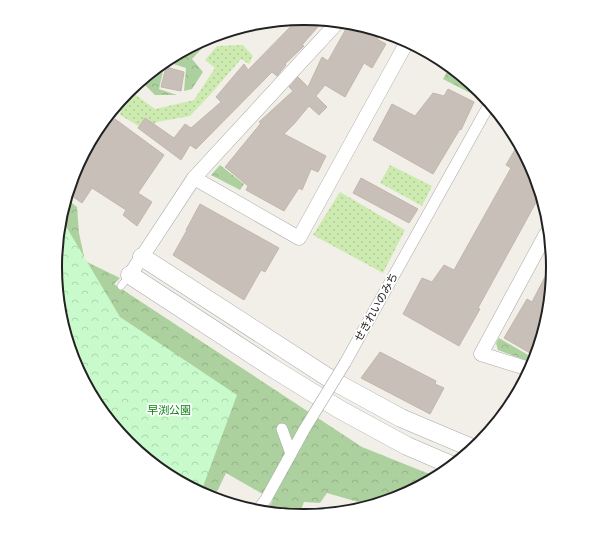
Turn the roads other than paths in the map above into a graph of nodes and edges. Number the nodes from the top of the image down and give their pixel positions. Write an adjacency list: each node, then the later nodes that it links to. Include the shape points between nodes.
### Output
1 (333, 27): 4 (street)
2 (404, 47): 4 (street, via 299,238)
3 (487, 108): 11 (street, せきれいのみち, bridge, via 345,363)
4 (194, 178): 6 (street)
5 (544, 237): 8 (street, via 481,354)
6 (142, 257): 7 (street); 10 (street, via 335,382 401,418)
7 (125, 281): 12 (street, via 339,410 407,446)
8 (524, 368)
9 (282, 429): 11 (street)
10 (467, 446)
11 (291, 454): 13 (street, せきれいのみち)
12 (446, 463)
13 (262, 505)

